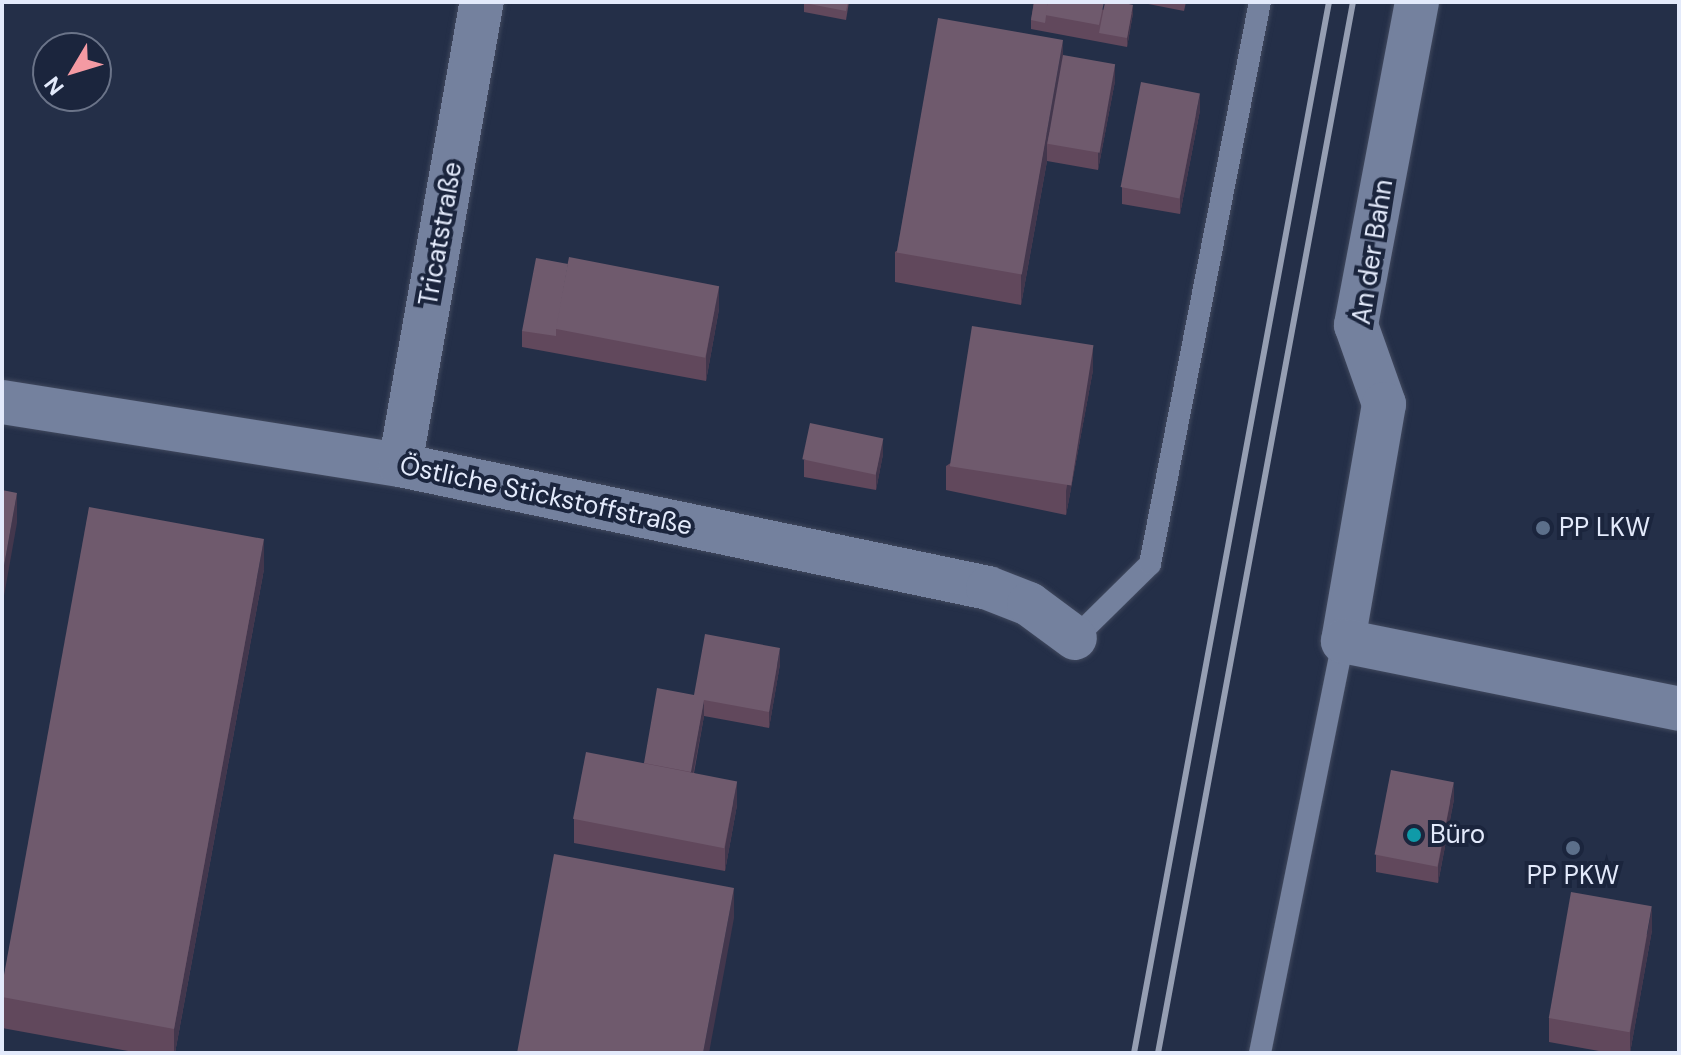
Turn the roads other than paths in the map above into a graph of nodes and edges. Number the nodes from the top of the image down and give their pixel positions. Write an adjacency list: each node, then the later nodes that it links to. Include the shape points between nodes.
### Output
1 (482, 2): 5 (street, Tricatstraße)
2 (1260, 2): 6 (lane, via 1150,564)
3 (1417, 2): 7 (street, An der Bahn, via 1356,325 1384,404)
4 (2, 402): 5 (street, Östliche Stickstoffstraße)
5 (400, 465): 6 (street, Östliche Stickstoffstraße, via 988,588 1029,604)
6 (1075, 638)
7 (1343, 641): 8 (street); 9 (lane)
8 (1679, 709)
9 (1260, 1053)

